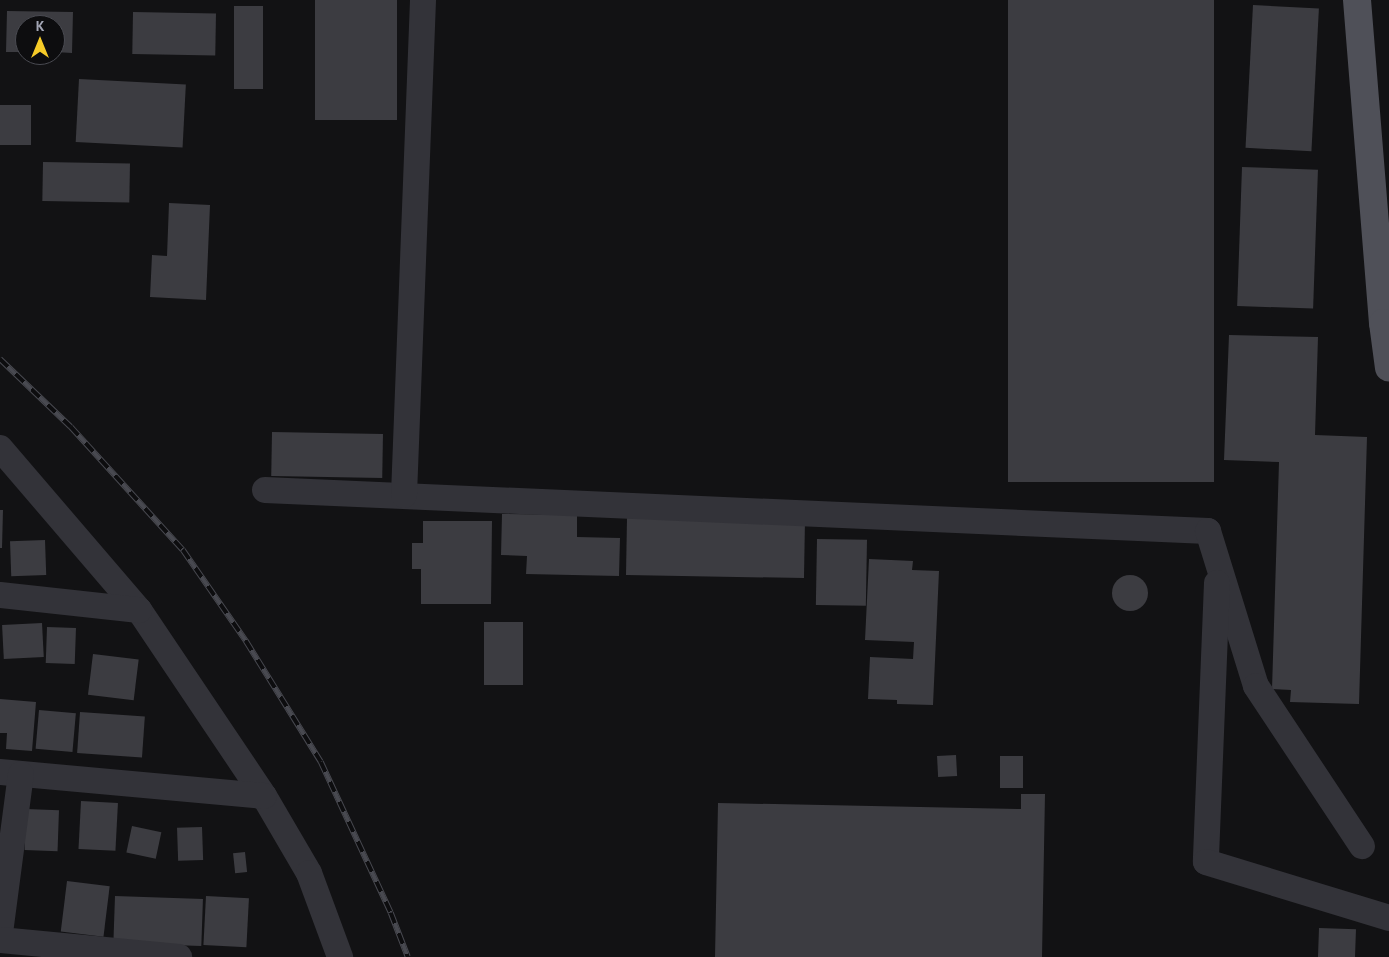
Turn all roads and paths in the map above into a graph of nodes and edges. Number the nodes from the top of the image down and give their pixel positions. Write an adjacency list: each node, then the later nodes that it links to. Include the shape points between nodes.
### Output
1 (423, 0): 6 (street)
2 (1357, 0): 3 (main road)
3 (1389, 368)
4 (0, 448): 9 (street)
5 (265, 490): 6 (street)
6 (404, 494): 7 (street, via 1208,532)
7 (1218, 562): 12 (street, via 1256,686); 13 (street, via 1206,862)
8 (0, 595): 9 (street)
9 (139, 610): 11 (street)
10 (10, 773): 11 (street); 14 (street)
11 (264, 796): 17 (street, via 309,873)
12 (1362, 846)
13 (1389, 918)
14 (0, 933)
15 (0, 940): 16 (street)
16 (179, 957)
17 (340, 957)

